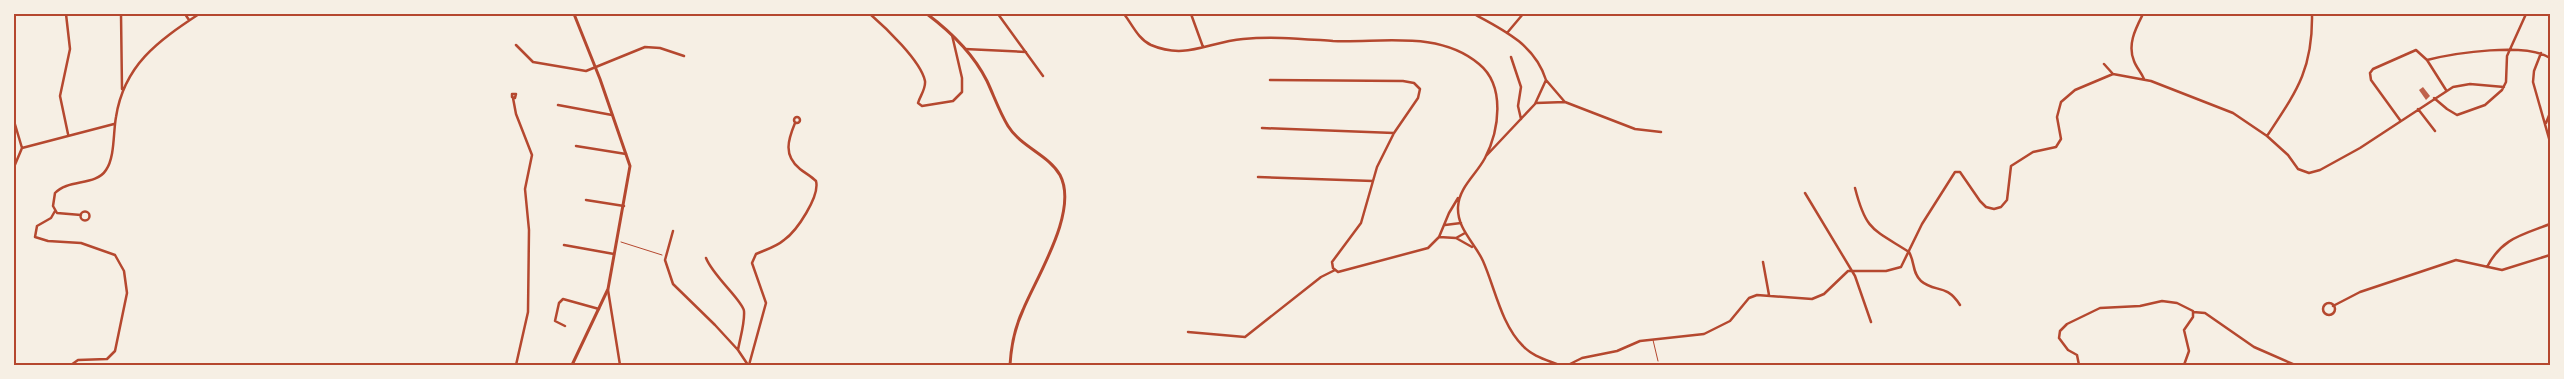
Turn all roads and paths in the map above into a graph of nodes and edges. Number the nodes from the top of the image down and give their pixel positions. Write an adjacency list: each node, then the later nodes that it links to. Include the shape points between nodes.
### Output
1 (66, 14): 58 (street, via 70,49 60,96)
2 (121, 14): 37 (street)
3 (185, 14): 16 (street)
4 (198, 14): 16 (street)
5 (574, 14): 30 (street)
6 (870, 14): 17 (street, via 904,48 923,77 924,90 918,103 922,106 953,101 962,92)
7 (927, 14): 17 (street)
8 (998, 14): 23 (street)
9 (1124, 14): 20 (street, via 1140,37 1150,44 1180,52)
10 (1191, 14): 20 (street)
11 (1474, 14): 18 (street)
12 (1523, 14): 18 (street)
13 (2143, 14): 33 (street, via 2131,47 2133,60)
14 (2312, 14): 59 (street, via 2311,42 2304,76)
15 (2526, 14): 22 (street)
16 (189, 20): 37 (street, via 153,45)
17 (952, 33): 21 (street)
18 (1507, 33): 35 (street, via 1531,50)
19 (516, 45): 30 (street, via 529,60 537,63 579,70)
20 (1203, 47): 64 (street, via 1244,38 1279,38 1431,42 1460,51 1486,70 1497,94 1497,116)
21 (965, 49): 23 (street); 111 (street, via 1010,128 1025,146 1057,170 1064,189 1059,226 1021,315)
22 (2509, 50): 24 (street); 28 (street, via 2478,51); 36 (street)
23 (1026, 52): 32 (street)
24 (2542, 53): 27 (street); 52 (street, via 2533,82)
25 (684, 56): 30 (street, via 645,47)
26 (1511, 57): 47 (street, via 1521,87 1518,106)
27 (2550, 58)
28 (2427, 60): 38 (street); 48 (street, via 2413,50 2370,73 2371,80)
29 (2104, 64): 31 (street)
30 (596, 69): 46 (street)
31 (2113, 74): 33 (street); 85 (street, via 2075,90 2061,102 2056,117 2061,137 2059,144 2055,148 2033,152 2011,166 2007,198 2001,207 1992,209 1984,205 1959,171 1954,172)
32 (1043, 76)
33 (2144, 79): 59 (street, via 2229,111)
34 (1270, 80): 57 (street, via 1414,83 1420,89 1418,98)
35 (1546, 80): 41 (street); 42 (street)
36 (2504, 87): 38 (street, via 2464,84); 40 (street, via 2487,103 2459,114 2452,113)
37 (122, 90): 51 (street)
38 (2446, 90): 40 (street)
39 (513, 98): 107 (street, via 532,155 525,189 530,230 529,284 524,338)
40 (2434, 98): 44 (street)
41 (1565, 102): 42 (street); 56 (street, via 1635,129)
42 (1535, 104): 47 (street)
43 (558, 105): 46 (street)
44 (2418, 109): 48 (street); 55 (street)
45 (2550, 113): 52 (street)
46 (612, 115): 63 (street)
47 (1521, 118): 64 (street)
48 (2400, 120): 59 (street, via 2343,158 2312,173 2298,169)
49 (14, 122): 54 (street)
50 (795, 123): 110 (street, via 788,138 788,150 797,166 816,181 817,192 791,234 780,244 756,254 752,260 766,303)
51 (114, 124): 58 (street); 73 (street, via 110,161 105,172 60,189 53,199)
52 (2546, 124): 60 (street)
53 (1262, 128): 57 (street)
54 (15, 129): 62 (street)
55 (2435, 131)
56 (1661, 132)
57 (1394, 133): 67 (street)
58 (68, 134): 62 (street)
59 (2267, 136)
60 (2550, 142)
61 (576, 146): 63 (street)
62 (22, 148): 65 (street)
63 (627, 155): 72 (street, via 629,177)
64 (1486, 157): 70 (street)
65 (14, 167)
66 (1258, 176): 67 (street)
67 (1373, 181): 92 (street, via 1361,223 1332,262)
68 (1856, 188): 85 (street, via 1869,225)
69 (1805, 193): 93 (street)
70 (1459, 197): 75 (street); 77 (street)
71 (586, 200): 72 (street)
72 (624, 206): 82 (street)
73 (55, 211): 74 (street, via 63,215); 106 (street, via 37,226 35,237 81,243 115,255 127,282 114,355 104,360 74,361)
74 (81, 215)
75 (1461, 223): 77 (street); 79 (street)
76 (2550, 224): 91 (street, via 2505,243)
77 (1444, 225): 80 (street)
78 (673, 231): 88 (street)
79 (1465, 233): 81 (street); 84 (street)
80 (1439, 237): 81 (street); 92 (street, via 1420,252 1369,262 1343,272)
81 (1456, 238): 84 (street)
82 (617, 240): 86 (street); 88 (path)
83 (564, 245): 86 (street)
84 (1476, 249): 112 (street, via 1508,322 1522,345)
85 (1908, 252): 93 (street, via 1903,265 1897,268); 96 (street, via 1915,275 1922,283 1946,290 1954,295)
86 (614, 254): 94 (street)
87 (2550, 255): 91 (street, via 2509,269)
88 (665, 256): 104 (street, via 675,287 698,306)
89 (706, 258): 104 (street, via 718,280 743,307)
90 (1763, 262): 95 (street)
91 (2487, 266): 97 (street, via 2452,262 2360,292)
92 (1335, 270): 102 (street, via 1321,277 1245,337)
93 (1852, 270): 95 (street, via 1816,298 1802,300); 100 (street)
94 (608, 289): 98 (street); 109 (street)
95 (1769, 294): 103 (street, via 1749,298 1730,321 1704,334)
96 (1960, 306)
97 (2333, 306): 97 (street, via 2325,304 2324,313 2332,314)
98 (599, 308): 101 (street, via 563,299 559,302 555,321); 108 (street)
99 (2193, 312): 114 (street, via 2177,303 2162,301 2140,306 2100,308 2084,314 2063,327 2059,334 2064,346 2076,355); 115 (street, via 2184,330 2189,351); 116 (street, via 2205,313 2254,348)
100 (1871, 322)
101 (565, 326)
102 (1188, 332)
103 (1653, 339): 105 (lane); 113 (street, via 1582,358)
104 (738, 350): 110 (street)
105 (1658, 361)
106 (71, 365)
107 (516, 365)
108 (572, 365)
109 (620, 365)
110 (748, 365)
111 (1010, 365)
112 (1559, 365)
113 (1568, 365)
114 (2078, 365)
115 (2184, 365)
116 (2295, 365)

